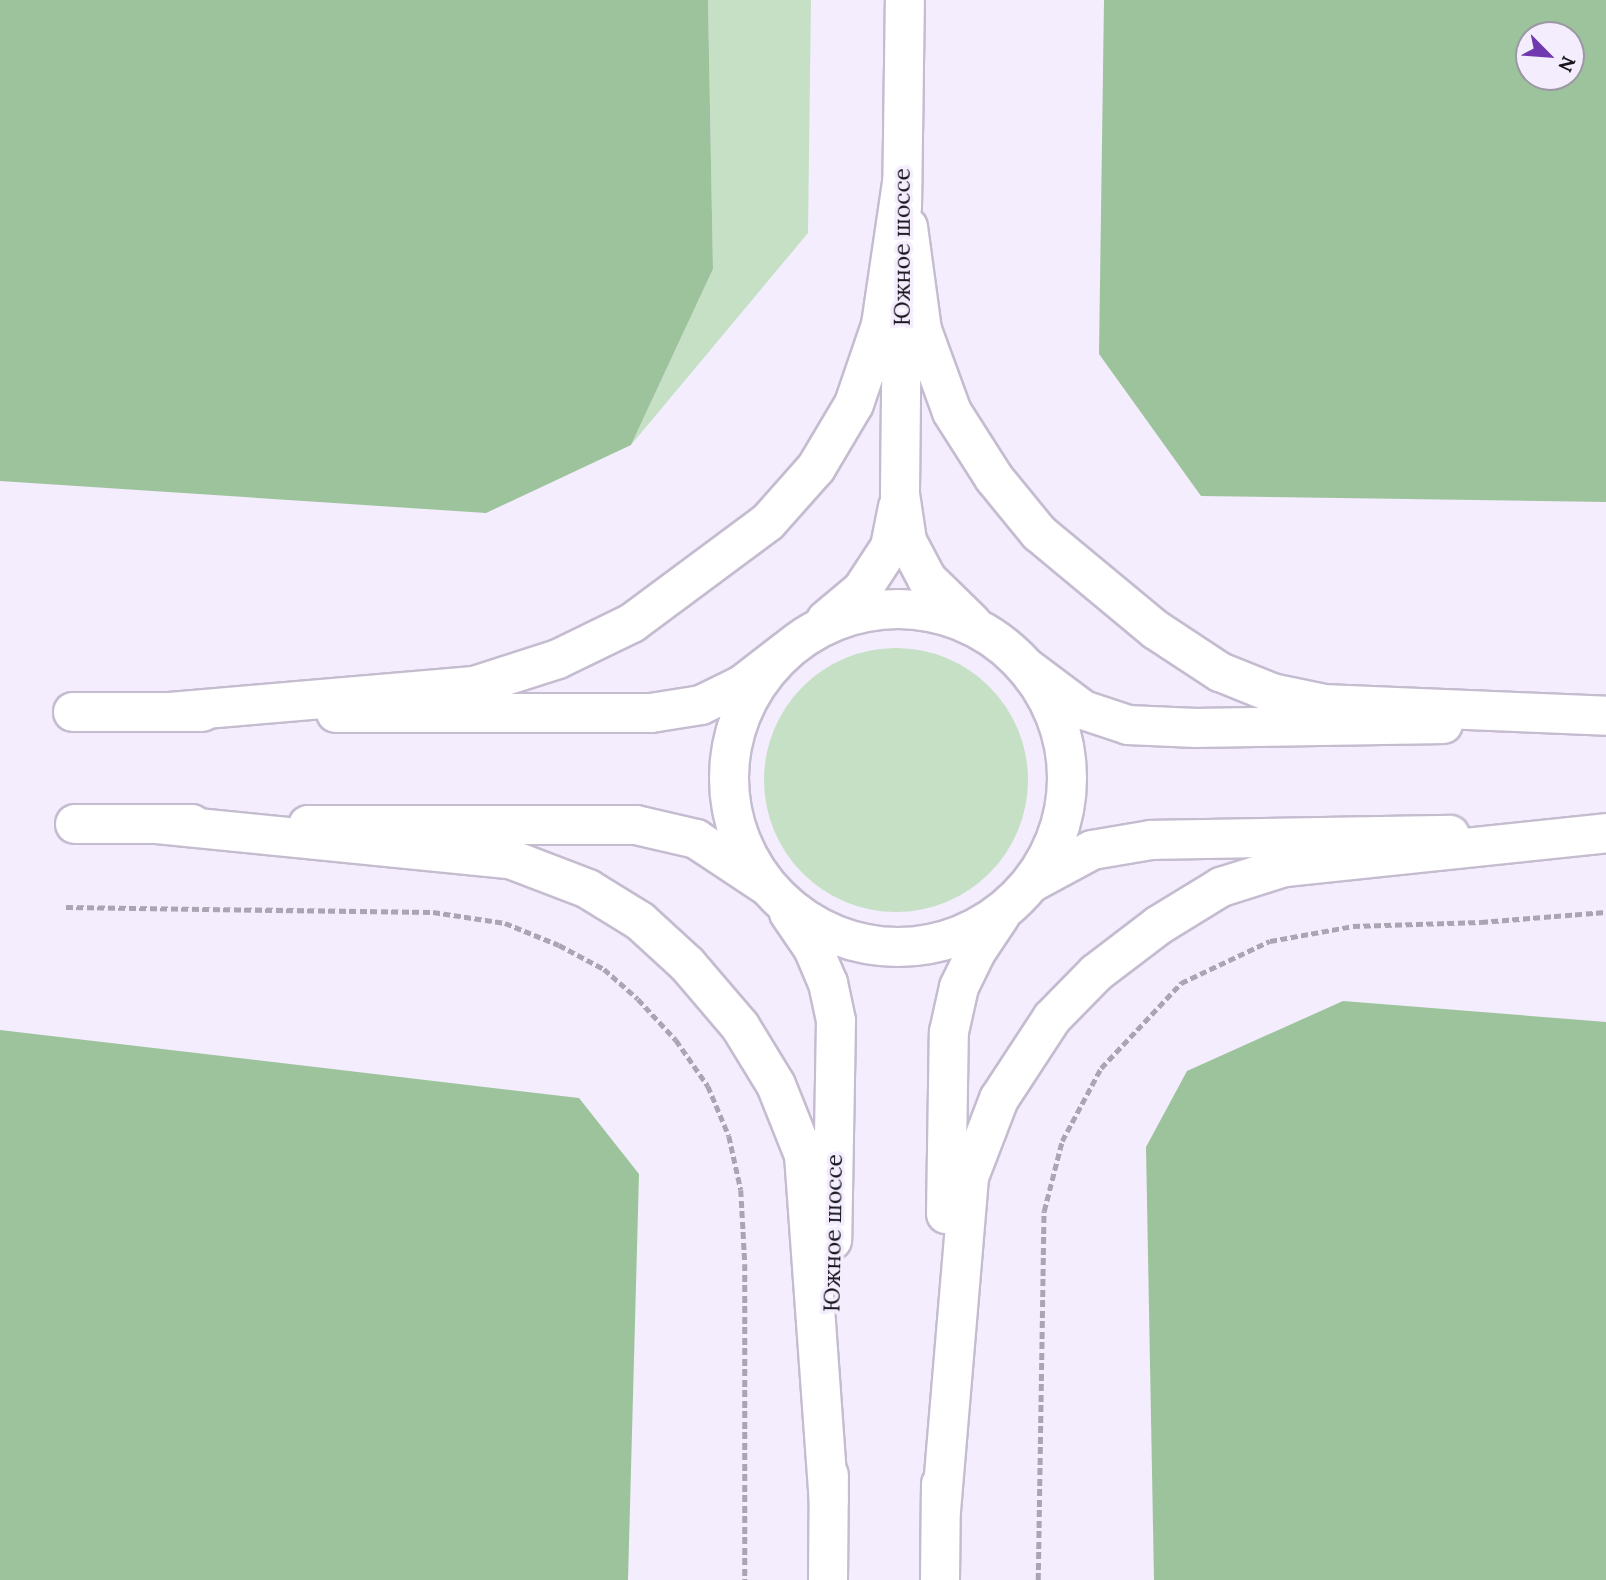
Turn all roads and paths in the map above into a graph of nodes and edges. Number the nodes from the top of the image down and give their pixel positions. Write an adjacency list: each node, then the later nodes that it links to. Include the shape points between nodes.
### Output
1 (905, 0): 2 (main road, Южное шоссе)
2 (902, 183): 3 (main road, Южное шоссе); 8 (main road, via 881,325 854,404 816,468 768,522 632,623 558,659 474,686); 9 (main road, via 922,330 952,412 993,478 1039,533 1156,630 1220,673 1272,693 1324,705)
3 (900, 495): 4 (main road, Южное шоссе, via 907,541 927,579); 5 (main road, Южное шоссе, via 890,547 862,590)
4 (976, 627): 5 (main road, Южное шоссе, via 936,612 893,608 851,615); 6 (main road, Южное шоссе, via 1004,645)
5 (799, 642): 8 (main road, via 742,685 701,705 651,713); 14 (main road, Южное шоссе, via 757,684 738,723 729,765 731,808 744,850)
6 (1027, 668): 9 (main road, via 1083,710 1128,725 1404,726); 13 (main road, Южное шоссе, via 1057,718 1068,775 1059,832)
7 (73, 712): 8 (main road)
8 (170, 712)
9 (1606, 717)
10 (75, 824): 11 (main road)
11 (156, 824): 14 (main road, via 636,825 696,839); 18 (main road, via 510,859 588,889 640,922 687,964 747,1038 776,1085 804,1155)
12 (1606, 832): 13 (main road, via 1151,840 1092,850); 19 (main road, via 1285,867 1221,887 1096,972 1052,1018 999,1099 969,1177)
13 (1031, 883): 16 (main road, Южное шоссе)
14 (773, 893): 16 (main road, Южное шоссе, via 819,928 865,945 914,947 961,936); 18 (main road, Южное шоссе, via 813,948 828,983 836,1021)
15 (66, 907): 20 (path, via 433,912 493,921 559,945 604,969 638,999 676,1040 708,1086 729,1136 741,1190 746,1264)
16 (1003, 911): 19 (main road, Южное шоссе, via 959,987 949,1032)
17 (1606, 912): 23 (path, via 1353,926 1270,941 1181,983 1101,1068 1062,1141 1044,1211)
18 (829, 1501): 21 (main road, Южное шоссе)
19 (941, 1511): 22 (main road, Южное шоссе)
20 (745, 1580)
21 (828, 1580)
22 (940, 1580)
23 (1038, 1580)

